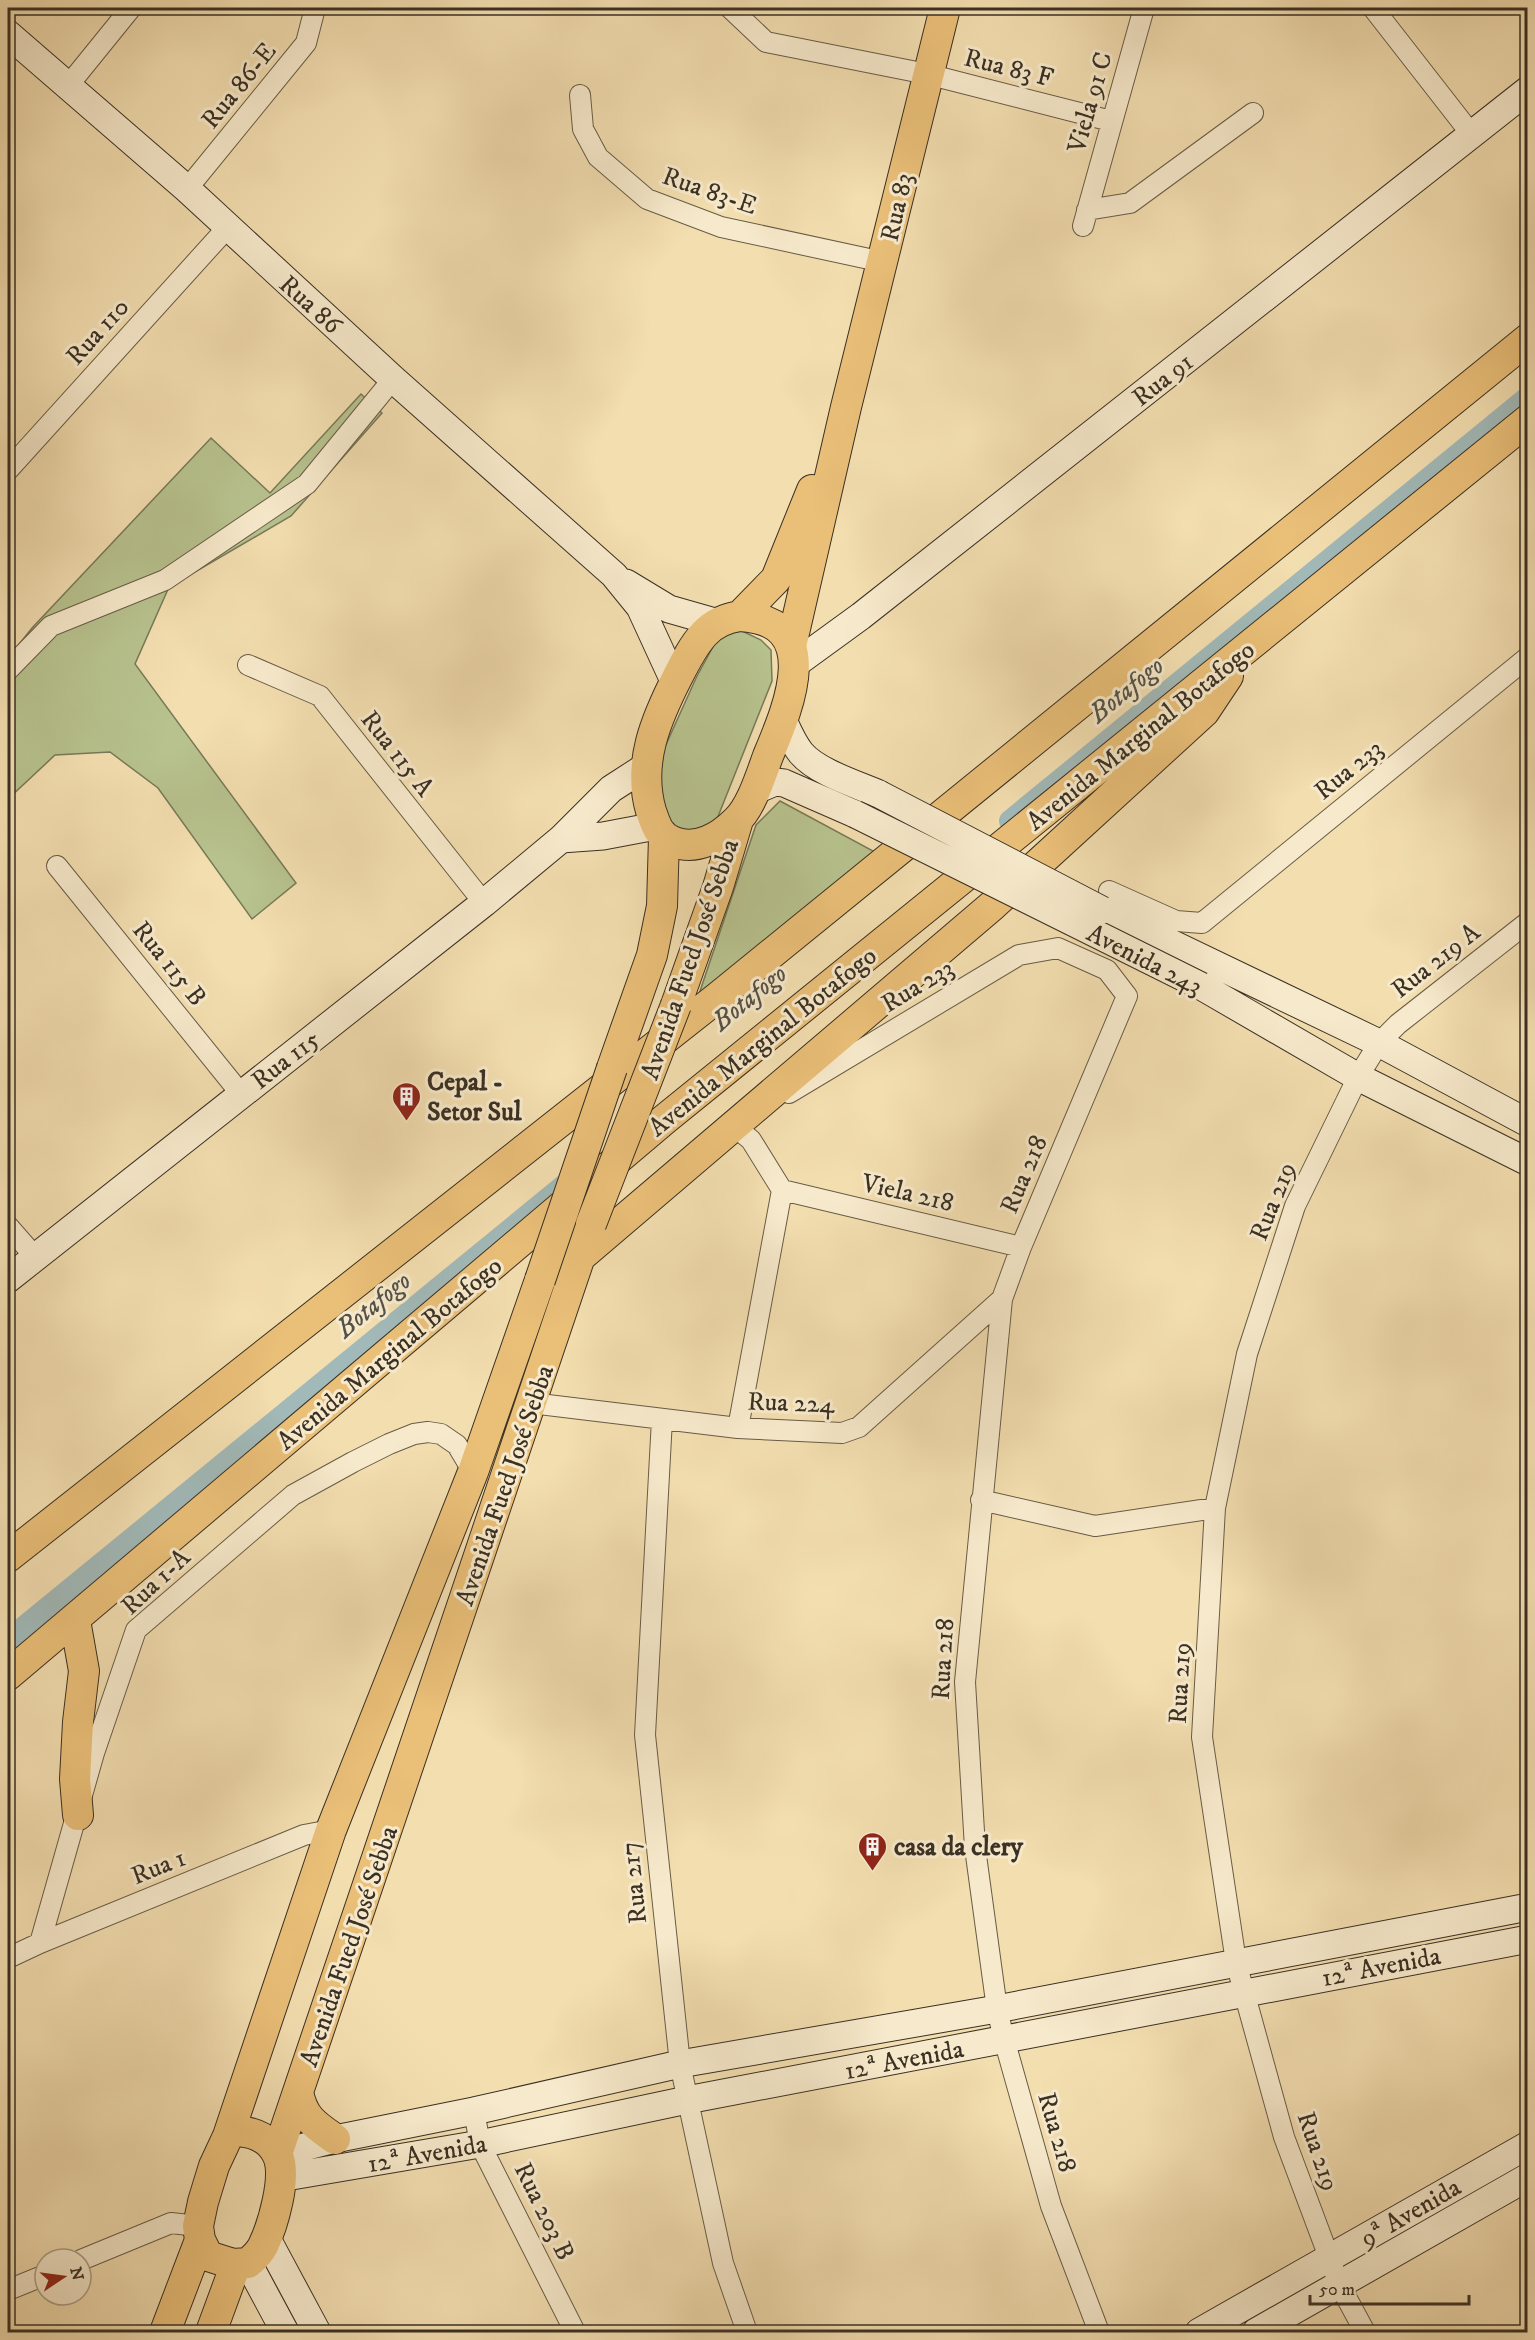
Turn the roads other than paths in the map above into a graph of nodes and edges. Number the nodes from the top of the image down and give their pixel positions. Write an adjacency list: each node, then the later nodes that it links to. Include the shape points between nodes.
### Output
1 (131, 8): 9 (street)
2 (315, 8): 15 (street, Rua 86-E, via 306,43)
3 (730, 8): 8 (street, Rua 83 F, via 766,42)
4 (945, 8): 8 (main road, Rua 83)
5 (1144, 8): 13 (street, Viela 91 C)
6 (1373, 8): 14 (street)
7 (8, 34): 9 (street, Rua 86)
8 (927, 74): 13 (street, Rua 83 F); 17 (main road, Rua 83)
9 (67, 87): 15 (street, Rua 86)
10 (1527, 90): 14 (street, Rua 91)
11 (580, 95): 17 (street, Rua 83-E, via 583,129 598,158 647,199 721,226)
12 (1253, 113): 13 (street, Viela 91 C, via 1130,203 1085,218)
13 (1111, 121)
14 (1472, 135): 26 (street, Rua 91, via 861,616)
15 (187, 189): 16 (street, Rua 86)
16 (227, 228): 19 (street, Rua 86); 22 (street, Rua 110)
17 (883, 262): 20 (main road, Rua 83)
18 (1527, 339): 62 (main road, via 718,997)
19 (393, 378): 23 (street, Rua 86); 29 (street, via 307,484 165,580 51,626)
20 (846, 407): 24 (main road, Rua 83, via 776,579); 26 (main road, Rua 83)
21 (1527, 420): 25 (main road, Avenida Marginal Botafogo)
22 (10, 463)
23 (614, 575): 24 (street, Rua 86, via 669,609); 30 (street, Rua 86, via 640,608)
24 (729, 619): 26 (main road, via 764,620 781,632); 30 (main road, Rua 83, via 704,634)
25 (1247, 648): 46 (main road, via 1204,712 993,905); 63 (main road, Avenida Marginal Botafogo, via 665,1119)
26 (793, 655): 31 (main road, Rua 83, via 793,687)
27 (1527, 657): 38 (street, Rua 233, via 1202,923 1176,921)
28 (248, 665): 39 (street, Rua 115 A, via 320,696)
29 (8, 670)
30 (675, 683): 32 (main road, Avenida Fued José Sebba, via 651,738)
31 (783, 720): 33 (main road, Rua 83); 38 (street, Avenida 243, bridge, via 802,754 829,772)
32 (645, 767): 35 (main road, Avenida Fued José Sebba, via 648,798); 36 (street, Rua 115, via 611,789)
33 (754, 791): 34 (main road, Rua 83); 43 (street, Avenida 243, bridge, via 775,782 784,783 855,814 1201,986)
34 (738, 820): 35 (main road, via 704,843 688,845); 51 (main road, Avenida Fued José Sebba, bridge, via 676,1005)
35 (660, 832): 36 (street); 54 (main road, Avenida Fued José Sebba, bridge, via 662,906 652,955)
36 (561, 839): 39 (street, Rua 115)
37 (57, 866): 44 (street, Rua 115 B)
38 (1106, 901): 42 (street, Avenida 243)
39 (484, 903): 44 (street, Rua 115)
40 (1527, 922): 42 (street, Rua 219 A)
41 (1127, 996): 46 (street, Rua 233, via 1107,970 1058,948 1019,955); 50 (street, Rua 218)
42 (1378, 1043): 43 (street, Rua 219); 45 (street, Avenida 243)
43 (1358, 1077): 47 (street, Avenida 243); 61 (street, Rua 219, via 1295,1206 1247,1354)
44 (241, 1094): 52 (street, Rua 115)
45 (1527, 1123)
46 (734, 1126): 48 (street, via 751,1140); 51 (main road)
47 (1527, 1162)
48 (782, 1190): 50 (street, Viela 218); 58 (street)
49 (8, 1226): 52 (street)
50 (1021, 1247): 55 (street, Rua 218)
51 (581, 1256): 56 (main road, Avenida Fued José Sebba)
52 (36, 1258): 53 (street, Rua 115)
53 (8, 1279)
54 (537, 1289): 56 (main road, via 521,1396); 59 (main road, Avenida Fued José Sebba)
55 (1002, 1299): 58 (street, Rua 224, via 859,1427 842,1432); 60 (street, Rua 218)
56 (531, 1403): 57 (street, Rua 224); 76 (main road, Avenida Fued José Sebba)
57 (662, 1419): 58 (street, Rua 224); 75 (street, Rua 217, via 645,1735)
58 (738, 1428)
59 (473, 1472): 65 (street, Rua 1-A, via 457,1445 441,1434 414,1434 389,1444 293,1495 136,1630 94,1753); 66 (main road, Avenida Fued José Sebba)
60 (981, 1500): 61 (street, via 1095,1526); 73 (street, Rua 218, via 965,1682 975,1848)
61 (1215, 1508): 71 (street, Rua 219, via 1202,1737)
62 (11, 1551)
63 (75, 1620): 64 (main road, Avenida Marginal Botafogo); 65 (main road, via 84,1671 75,1779)
64 (8, 1675)
65 (78, 1815): 69 (street, Rua 1-A)
66 (331, 1830): 69 (street, Rua 1, via 304,1835); 79 (main road, Avenida Fued José Sebba)
67 (1525, 1905): 68 (street, via 1520,1924); 71 (street, 12ª Avenida)
68 (1527, 1938): 72 (street, 12ª Avenida)
69 (40, 1943): 70 (street, Rua 1)
70 (8, 1958)
71 (1236, 1962): 72 (street, Rua 219); 73 (street, 12ª Avenida)
72 (1244, 1992): 74 (street, 12ª Avenida); 88 (street, Rua 219, via 1284,2137)
73 (997, 2009): 74 (street, Rua 218); 75 (street, 12ª Avenida)
74 (1004, 2039): 77 (street, 12ª Avenida); 99 (street, Rua 218, via 1051,2206)
75 (680, 2064): 77 (street, Rua 217); 78 (street, 12ª Avenida)
76 (298, 2092): 80 (main road, via 307,2116); 83 (main road, Avenida Fued José Sebba)
77 (687, 2100): 81 (street, 12ª Avenida); 98 (street, Rua 217, via 723,2263)
78 (474, 2111): 80 (street, 12ª Avenida); 81 (street, Rua 203 B)
79 (228, 2136): 83 (main road, via 237,2131 250,2132 268,2141); 85 (main road, Avenida Fued José Sebba, via 203,2202)
80 (335, 2139): 83 (street, 12ª Avenida)
81 (480, 2144): 83 (street, 12ª Avenida); 97 (street, Rua 203 B)
82 (1527, 2145): 88 (street, 9ª Avenida)
83 (278, 2166): 86 (main road, Avenida Fued José Sebba, via 276,2208)
84 (1527, 2177): 91 (street, 9ª Avenida)
85 (199, 2233): 87 (street, via 171,2223); 89 (main road, via 208,2256); 93 (main road)
86 (266, 2237): 89 (main road, Avenida Fued José Sebba, via 263,2247); 96 (street)
87 (93, 2255)
88 (1328, 2258): 91 (street, Rua 219); 100 (street, 9ª Avenida)
89 (242, 2263): 94 (main road); 95 (street)
90 (33, 2280): 92 (street)
91 (1339, 2284): 101 (street, 9ª Avenida); 102 (street, Rua 219)
92 (8, 2290)
93 (165, 2332)
94 (211, 2332)
95 (285, 2332)
96 (317, 2332)
97 (575, 2332)
98 (747, 2332)
99 (1099, 2332)
100 (1199, 2332)
101 (1256, 2332)
102 (1365, 2332)

